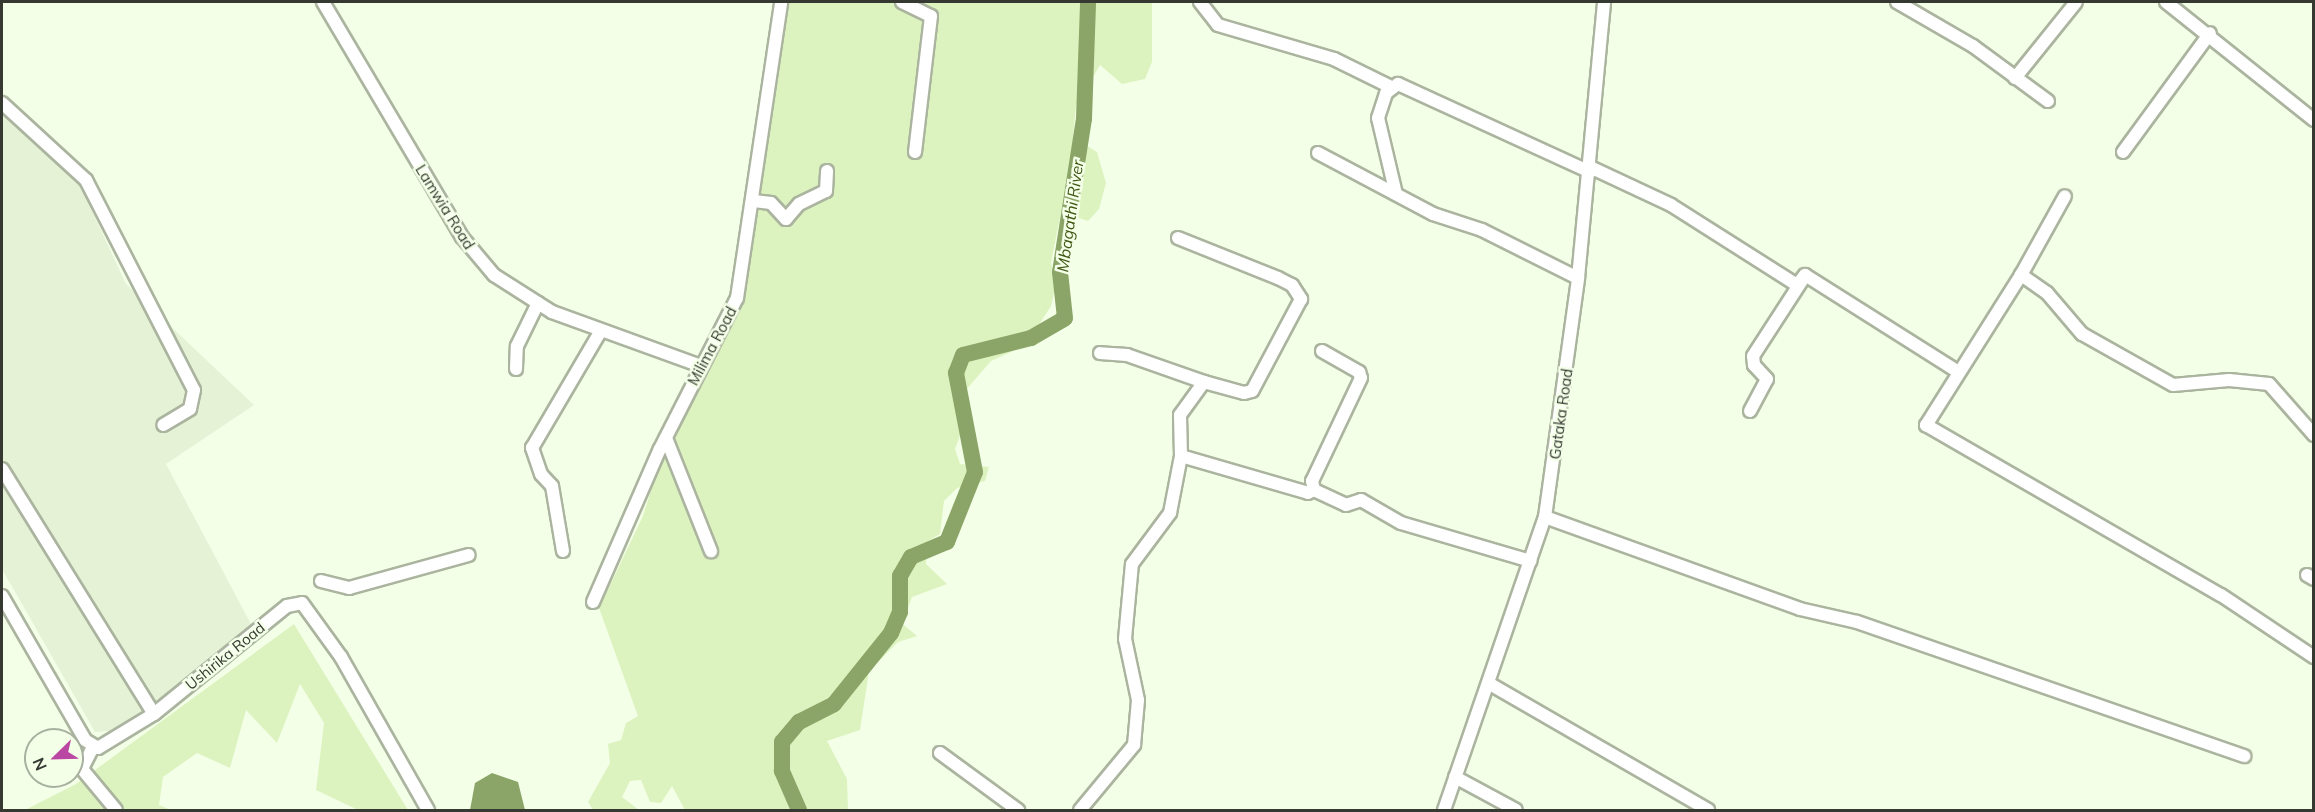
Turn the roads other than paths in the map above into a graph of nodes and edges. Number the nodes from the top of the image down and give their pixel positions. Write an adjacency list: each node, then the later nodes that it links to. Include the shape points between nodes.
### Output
1 (323, 2): 27 (street, Lamwia Road, via 462,237 494,275)
2 (781, 2): 22 (street, Milima Road)
3 (902, 2): 15 (street, via 931,16)
4 (1200, 2): 11 (street, via 1218,25 1334,59)
5 (1604, 2): 18 (street, Gataka Road)
6 (1897, 2): 10 (street)
7 (2076, 2): 10 (street)
8 (2166, 2): 9 (street)
9 (2210, 33): 14 (street); 16 (street)
10 (2015, 78): 12 (street)
11 (1391, 87): 18 (street, via 1407,84); 20 (street, via 1378,118)
12 (2048, 101)
13 (2, 103): 36 (street, via 86,180 194,390 190,409)
14 (2313, 120)
15 (915, 152)
16 (2123, 152)
17 (1318, 153): 20 (street)
18 (1590, 170): 24 (street, via 1671,205 1797,285); 26 (street, Gataka Road)
19 (827, 171): 22 (street, via 826,190 799,204 786,219 771,203)
20 (1396, 194): 26 (street)
21 (2065, 196): 25 (street)
22 (754, 201): 31 (street, Milima Road, via 737,298)
23 (1178, 238): 34 (street, via 1285,281 1301,299 1252,391 1244,393)
24 (1805, 275): 33 (street); 35 (street, via 1753,356 1767,383)
25 (2021, 275): 33 (street); 37 (street, via 2047,293 2082,334 2173,385 2229,380 2269,384)
26 (1578, 278): 42 (street, Gataka Road)
27 (538, 303): 28 (street, Lamwia Road); 32 (street, via 517,346)
28 (600, 332): 31 (street, Lamwia Road); 43 (street, via 532,448 552,486)
29 (1322, 351): 41 (street, via 1361,376 1343,425 1312,481)
30 (1100, 353): 34 (street, via 1127,355)
31 (701, 366): 38 (street, Milima Road)
32 (516, 369)
33 (1957, 371): 50 (street, via 1927,429 2221,595)
34 (1204, 382): 39 (street, via 1180,415)
35 (1750, 411)
36 (163, 425)
37 (2313, 435)
38 (666, 438): 44 (street); 49 (street, Milima Road)
39 (1181, 456): 41 (street, via 1308,494); 60 (street, via 1170,513 1132,564 1125,639 1138,700 1134,745)
40 (2, 469): 52 (street)
41 (1314, 490): 46 (street, via 1346,505 1361,500 1401,523)
42 (1545, 517): 46 (street, Gataka Road); 55 (street, via 1800,609 1857,622)
43 (563, 551)
44 (711, 551)
45 (468, 555): 47 (street, via 349,588)
46 (1531, 561): 51 (street, Gataka Road)
47 (321, 581)
48 (2, 596): 53 (street)
49 (593, 602)
50 (2313, 657)
51 (1490, 684): 56 (street, Gataka Road); 63 (street)
52 (154, 714): 53 (street, Ushirika Road, via 106,746); 58 (street, Ushirika Road, via 287,606 302,603 341,657)
53 (93, 747): 57 (street, via 82,769)
54 (940, 753): 59 (street)
55 (2245, 756)
56 (1455, 777): 61 (street, Gataka Road); 62 (street)
57 (116, 810)
58 (428, 810)
59 (1018, 810)
60 (1080, 810)
61 (1444, 810)
62 (1516, 810)
63 (1708, 810)

